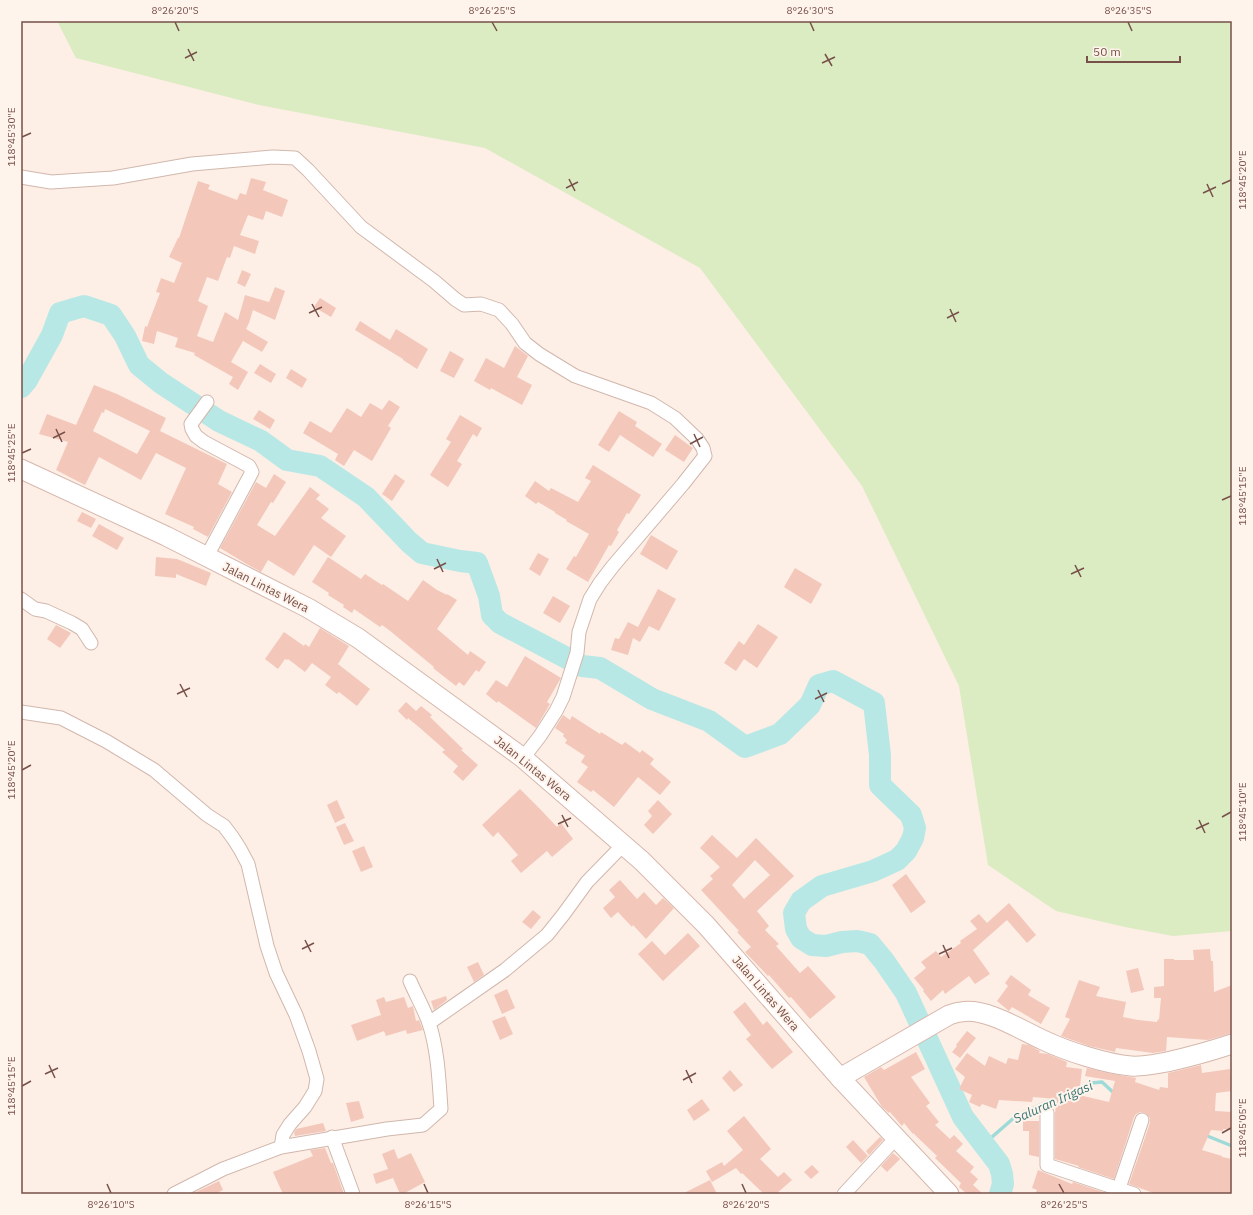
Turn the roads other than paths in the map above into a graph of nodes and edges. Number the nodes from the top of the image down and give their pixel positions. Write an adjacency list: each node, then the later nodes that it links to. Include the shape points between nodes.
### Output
1 (21, 177): 8 (street, via 51,182 113,178 192,164 273,157 295,158 361,227 455,299 464,305 480,304 499,310 525,343 539,354 575,376 651,403 676,418 697,439 704,448 705,456 600,583 590,600 563,696 540,736)
2 (207, 402): 4 (street, via 191,424 196,436 249,466 252,472)
3 (21, 469): 4 (main road, Jalan Lintas Wera)
4 (207, 556): 8 (main road, Jalan Lintas Wera, via 308,608 358,638)
5 (21, 599): 6 (street, via 35,609 46,611 82,629)
6 (91, 643)
7 (21, 712): 18 (street, via 61,718 154,770 207,815 224,826 240,849 248,864 258,913 276,973 296,1015 317,1079 315,1091 290,1124)
8 (523, 758): 9 (main road, Jalan Lintas Wera)
9 (624, 844): 11 (street, via 586,882 547,935 505,970); 13 (main road, Jalan Lintas Wera, via 706,925)
10 (410, 981): 11 (street)
11 (429, 1023): 16 (street, via 438,1064 441,1109 422,1126)
12 (1232, 1044): 13 (main road, via 1190,1057 1146,1066 1131,1066 1105,1062 1074,1052 1044,1041 997,1018 961,1011 949,1015)
13 (840, 1078): 17 (main road, Jalan Lintas Wera)
14 (1047, 1113): 19 (street, via 1047,1165)
15 (1142, 1120): 19 (street)
16 (332, 1137): 18 (street); 21 (street)
17 (896, 1138): 22 (street); 23 (main road, Jalan Lintas Wera)
18 (281, 1147): 20 (street, via 223,1169)
19 (1118, 1191): 24 (street)
20 (174, 1194)
21 (353, 1194)
22 (844, 1194)
23 (949, 1194)
24 (1134, 1194)

